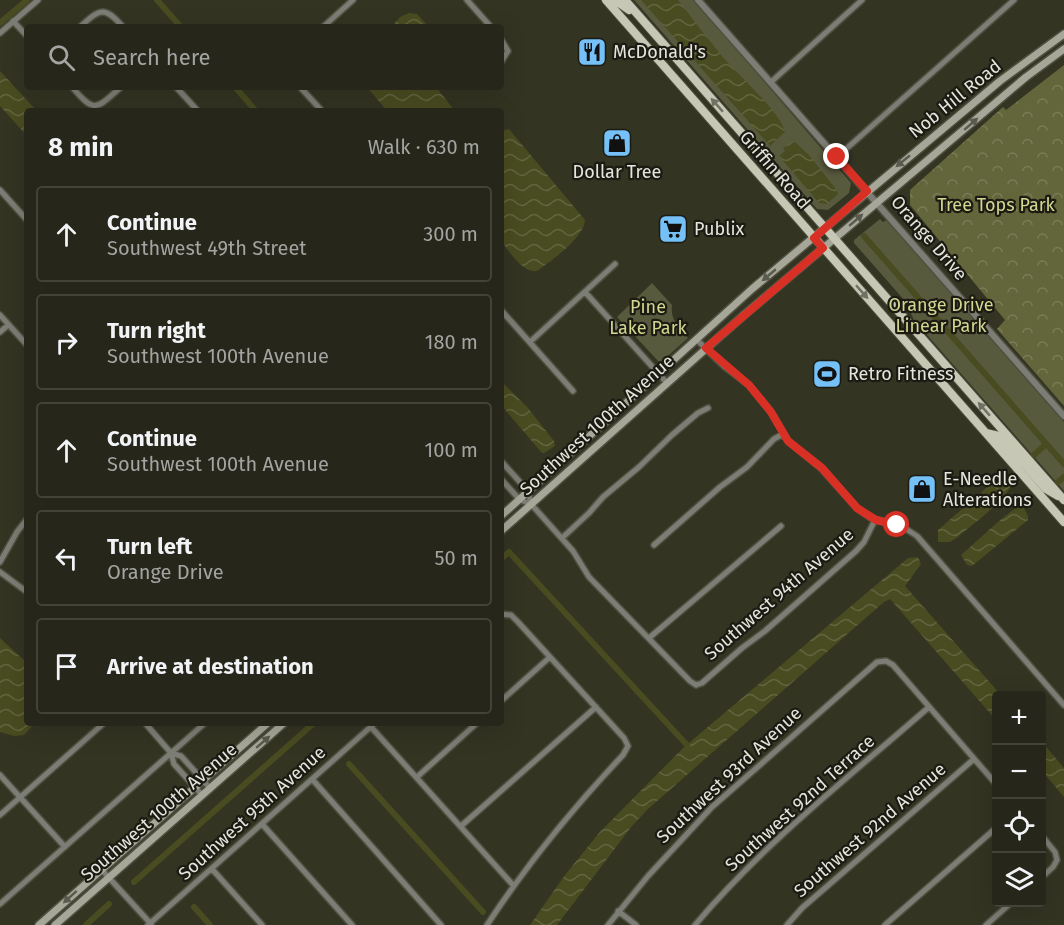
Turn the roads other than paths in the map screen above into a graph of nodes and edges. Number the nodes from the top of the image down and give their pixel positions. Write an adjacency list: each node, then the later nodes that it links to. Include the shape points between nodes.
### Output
1 (38, 0): 10 (street)
2 (353, 0): 13 (street)
3 (467, 0): 14 (street)
4 (625, 0): 9 (main road, Griffin Road)
5 (698, 0): 21 (street, Orange Drive)
6 (862, 0): 21 (street)
7 (1014, 0): 28 (street)
8 (607, 1): 9 (main road, via 616,1); 34 (main road, Griffin Road)
9 (638, 15): 33 (main road, Griffin Road, one-way to 9)
10 (13, 21): 15 (street); 16 (street)
11 (83, 24): 12 (street, via 102,11)
12 (120, 24)
13 (326, 24)
14 (488, 24)
15 (0, 33)
16 (24, 33)
17 (1064, 34): 30 (main road, Nob Hill Road, one-way to 30, via 1000,81)
18 (504, 44): 20 (street, via 508,51)
19 (1064, 49): 31 (main road, Nob Hill Road, one-way to 19)
20 (504, 57)
21 (771, 82): 28 (street, Orange Drive)
22 (75, 90): 23 (street, via 91,106 102,104)
23 (118, 90)
24 (179, 90): 26 (street)
25 (303, 90): 27 (street)
26 (195, 108)
27 (319, 108)
28 (837, 157): 30 (street, Orange Drive)
29 (0, 190): 32 (street)
30 (867, 191): 31 (street, Orange Drive); 33 (main road, Southwest 100th Avenue)
31 (877, 202): 35 (main road, Southwest 100th Avenue, one-way to 31); 51 (street, Orange Drive)
32 (24, 217)
33 (825, 228): 34 (main road, Southwest 100th Avenue); 35 (main road, Griffin Road)
34 (814, 238): 36 (main road, Griffin Road); 43 (main road, Southwest 100th Avenue, one-way to 43)
35 (835, 238): 36 (main road, Southwest 100th Avenue); 58 (main road, Griffin Road, one-way to 35)
36 (823, 248): 46 (main road, Southwest 100th Avenue); 52 (main road, Griffin Road, one-way to 52)
37 (615, 264): 38 (street)
38 (585, 292): 45 (street); 47 (street)
39 (504, 313): 45 (street)
40 (0, 315): 41 (street)
41 (9, 325): 42 (street); 44 (street)
42 (0, 332)
43 (696, 339): 46 (street); 47 (main road, Southwest 100th Avenue)
44 (24, 342)
45 (530, 342): 49 (street)
46 (706, 348): 48 (main road, Southwest 100th Avenue); 53 (street, via 749,385)
47 (659, 374): 48 (street); 56 (main road, Southwest 100th Avenue)
48 (667, 383): 59 (main road, Southwest 100th Avenue)
49 (573, 392)
50 (708, 408): 66 (street, via 672,435)
51 (1064, 416)
52 (986, 433): 58 (main road, via 999,436 1046,489); 62 (main road, Griffin Road)
53 (783, 434): 61 (street, via 822,468 857,508); 67 (street)
54 (504, 464): 56 (street)
55 (504, 482): 57 (street)
56 (528, 492): 57 (main road, Southwest 100th Avenue); 59 (street)
57 (519, 500): 59 (street); 60 (main road, Southwest 100th Avenue)
58 (1064, 500)
59 (531, 504): 65 (main road, Southwest 100th Avenue); 66 (street)
60 (504, 513)
61 (876, 520): 74 (street, Southwest 94th Avenue, via 856,551); 77 (street, via 903,527 916,536)
62 (1064, 522)
63 (24, 523): 68 (street)
64 (782, 526): 72 (street)
65 (504, 528)
66 (562, 538): 72 (street, via 589,577)
67 (654, 545)
68 (0, 562)
69 (0, 572): 70 (street)
70 (24, 590)
71 (504, 613): 73 (street, via 514,618)
72 (649, 638): 74 (street)
73 (550, 657): 76 (street); 78 (street)
74 (696, 685): 75 (street)
75 (697, 692)
76 (504, 698)
77 (1064, 705)
78 (596, 707): 101 (street); 109 (street, via 628,746)
79 (929, 707): 89 (street); 112 (street, Southwest 93rd Avenue, via 892,665 884,661 873,665 719,801); 122 (street, Southwest 92nd Terrace, via 768,848)
80 (101, 726): 98 (street)
81 (148, 726): 88 (street)
82 (202, 726): 88 (street)
83 (265, 726): 94 (main road, Southwest 100th Avenue)
84 (281, 726): 96 (main road, Southwest 100th Avenue, one-way to 84)
85 (372, 726): 92 (street, Southwest 95th Avenue)
86 (374, 726): 91 (street)
87 (474, 726): 91 (street)
88 (171, 753): 94 (street, via 181,756); 95 (street, via 174,764); 104 (street)
89 (974, 759): 93 (street); 123 (street, Southwest 92nd Avenue)
90 (0, 775): 98 (street)
91 (417, 777): 101 (street)
92 (312, 779): 100 (street, Southwest 95th Avenue); 118 (street)
93 (992, 779)
94 (203, 780): 95 (main road, Southwest 100th Avenue); 96 (street)
95 (195, 787): 97 (street); 105 (main road, Southwest 100th Avenue)
96 (210, 788): 97 (main road, Southwest 100th Avenue)
97 (202, 795): 108 (main road, Southwest 100th Avenue)
98 (21, 796): 99 (street); 104 (street)
99 (0, 815)
100 (262, 824): 106 (street, Southwest 95th Avenue); 117 (street)
101 (461, 826): 109 (street)
102 (992, 831): 124 (street)
103 (1046, 842): 107 (street, via 1057,860)
104 (65, 847): 110 (street)
105 (101, 869): 108 (street); 114 (main road, Southwest 100th Avenue, one-way to 114)
106 (212, 869): 113 (street, Southwest 95th Avenue); 116 (street)
107 (1046, 873)
108 (108, 877): 113 (street); 115 (main road, Southwest 100th Avenue)
109 (513, 885): 119 (street)
110 (0, 904)
111 (1007, 907): 125 (street)
112 (618, 911): 120 (street, Southwest 93rd Avenue); 121 (street)
113 (150, 924)
114 (39, 925)
115 (55, 925)
116 (261, 925)
117 (352, 925)
118 (441, 925)
119 (487, 925)
120 (608, 925)
121 (636, 925)
122 (695, 925)
123 (787, 925)
124 (885, 925)
125 (986, 925)

